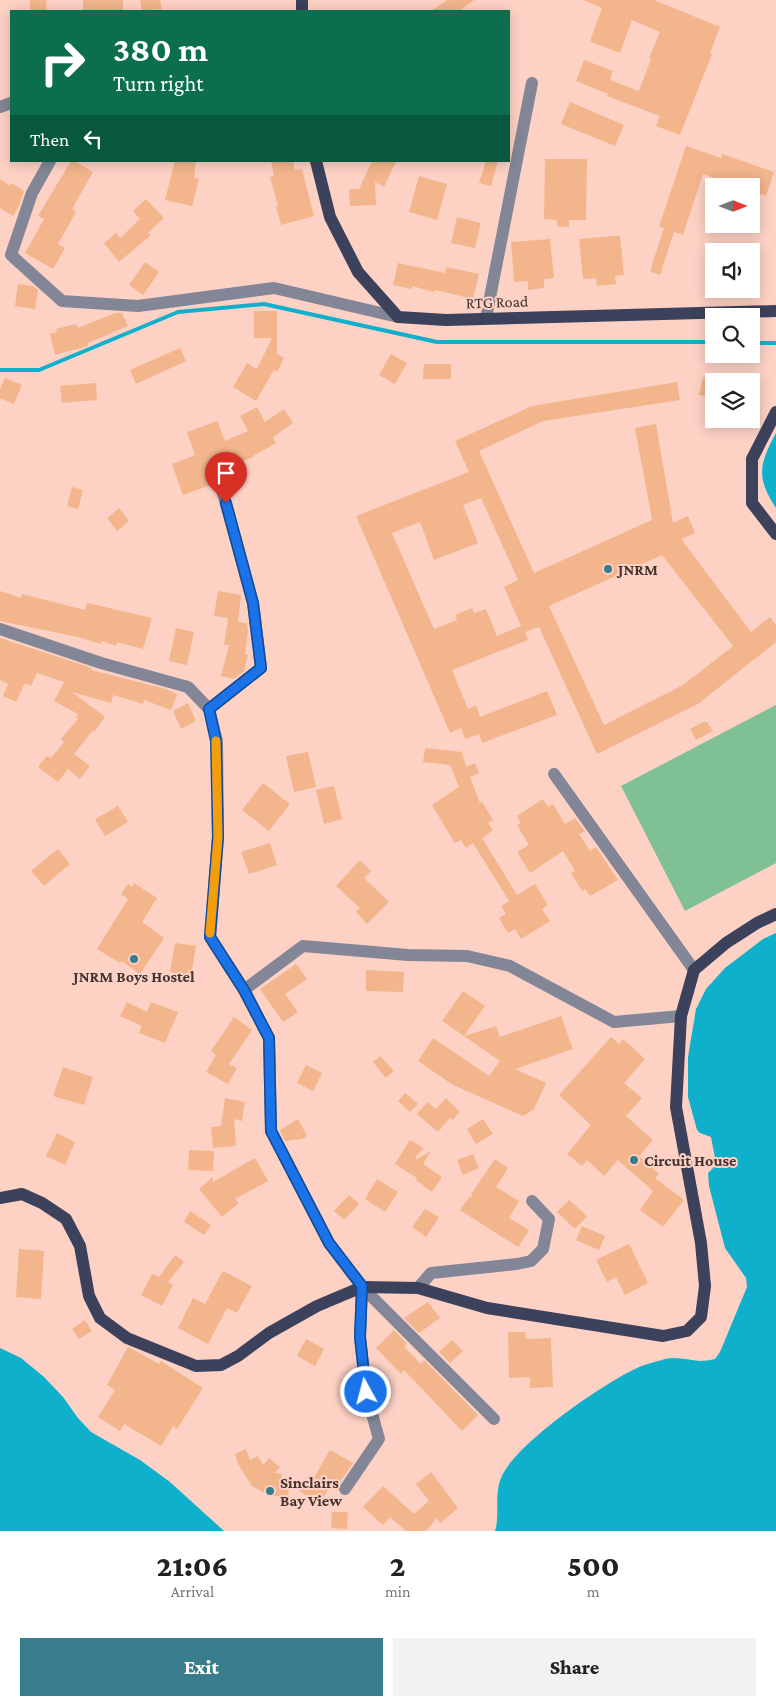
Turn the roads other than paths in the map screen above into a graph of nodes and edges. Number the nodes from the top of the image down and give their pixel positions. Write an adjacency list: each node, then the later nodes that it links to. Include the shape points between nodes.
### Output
1 (532, 83): 6 (street)
2 (49, 162): 5 (street, via 32,193 11,255 62,302 138,306 274,288)
3 (316, 162): 5 (main road, via 330,217 358,272)
4 (776, 311): 6 (main road, RTG Road)
5 (398, 317): 6 (main road, RTG Road)
6 (486, 318)
7 (776, 412): 9 (main road, via 752,459 752,503)
8 (222, 486): 11 (street, via 253,603 261,668)
9 (776, 534)
10 (0, 629): 11 (street, via 188,687)
11 (209, 709): 15 (street, via 216,741 218,837 210,937)
12 (554, 774): 14 (street)
13 (776, 914): 14 (main road, via 726,943)
14 (694, 970): 16 (main road)
15 (244, 990): 16 (street, via 303,946 408,955 468,956 510,966 614,1022); 19 (street, via 269,1038 271,1131 329,1243)
16 (681, 1016): 20 (main road, via 676,1108 701,1243 705,1286 701,1317 687,1331 663,1336 487,1308)
17 (0, 1198): 19 (main road, via 22,1194 66,1219 80,1246 89,1296 100,1318 127,1338 196,1366 222,1365 316,1306)
18 (532, 1201): 20 (street, via 548,1219 543,1248 532,1261 432,1273)
19 (362, 1286): 20 (main road); 21 (street); 22 (street, via 361,1346 366,1392 379,1439)
20 (418, 1288)
21 (494, 1419)
22 (345, 1489)

